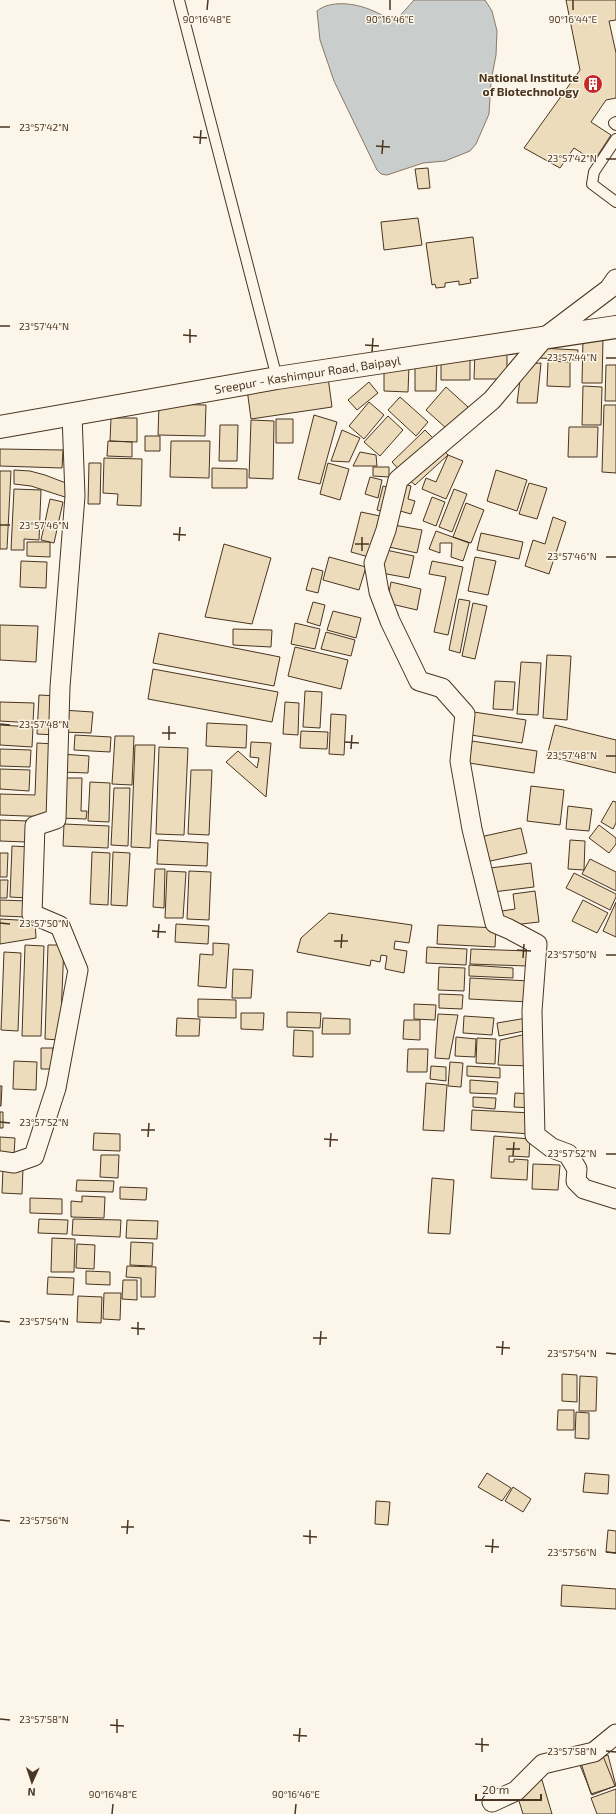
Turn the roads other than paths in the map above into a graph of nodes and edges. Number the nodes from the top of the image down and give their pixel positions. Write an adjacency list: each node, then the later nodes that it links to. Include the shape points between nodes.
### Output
1 (179, 0): 9 (lane)
2 (616, 122): 3 (lane)
3 (616, 125)
4 (616, 139): 5 (lane, via 594,172 592,184)
5 (616, 202)
6 (616, 279): 8 (street, via 609,288)
7 (616, 327): 8 (street, Sreepur - Kashimpur Road, Baipayl)
8 (544, 338): 9 (street, Sreepur - Kashimpur Road, Baipayl); 13 (street, via 492,400 398,480 386,530 374,562 379,592 419,681 442,688 466,714 460,761 472,828 495,923 537,944 532,1011 535,1135 552,1148 568,1154 577,1169 576,1181 584,1189)
9 (277, 378): 10 (street, Sreepur - Kashimpur Road, Baipayl)
10 (72, 415): 11 (street, Sreepur - Kashimpur Road, Baipayl); 12 (street, via 75,496 60,686 56,819 35,826 32,914 60,926 78,970 56,1088 34,1156 14,1163)
11 (0, 427)
12 (0, 1161)
13 (616, 1199)
14 (616, 1734): 15 (street, via 594,1752 543,1764 516,1791)
15 (492, 1802)

